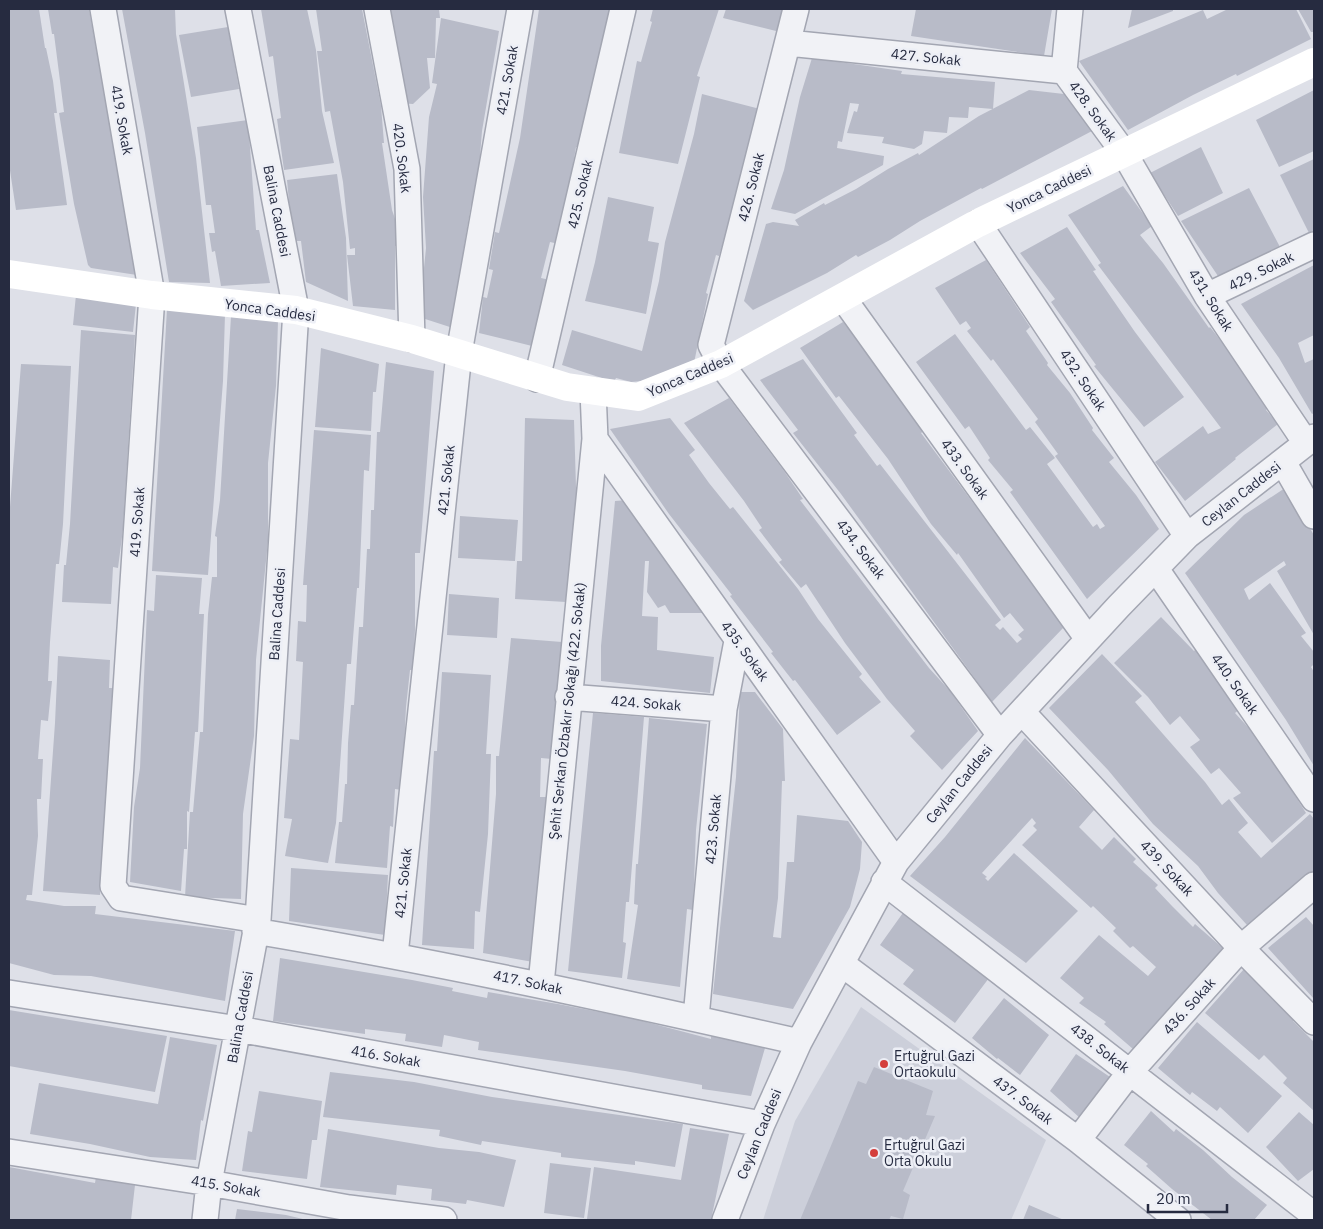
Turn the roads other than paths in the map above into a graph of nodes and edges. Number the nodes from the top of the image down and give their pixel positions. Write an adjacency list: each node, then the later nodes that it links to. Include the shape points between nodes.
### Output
1 (103, 9): 15 (street, 419. Sokak)
2 (238, 9): 18 (street, Balina Caddesi)
3 (377, 9): 19 (street, 420. Sokak, via 407,169)
4 (520, 9): 20 (street, 421. Sokak)
5 (623, 9): 22 (street, 425. Sokak)
6 (796, 9): 8 (street, 426. Sokak)
7 (1070, 9): 10 (street, 428. Sokak)
8 (788, 43): 10 (street, 427. Sokak); 21 (street, 426. Sokak, via 711,345)
9 (1314, 62): 11 (street, Yonca Caddesi)
10 (1064, 71): 11 (street, 428. Sokak)
11 (1124, 152): 12 (street, Yonca Caddesi); 16 (street, 431. Sokak)
12 (978, 223): 17 (street, Yonca Caddesi); 28 (street, 432. Sokak)
13 (1314, 245): 16 (street, 429. Sokak)
14 (9, 274): 15 (street, Yonca Caddesi)
15 (152, 295): 18 (street, Yonca Caddesi); 39 (street, 419. Sokak, via 114,886 121,898)
16 (1207, 296): 25 (street, 431. Sokak)
17 (843, 298): 21 (street, Yonca Caddesi); 30 (street, 433. Sokak)
18 (296, 310): 19 (street, Yonca Caddesi); 39 (street, Balina Caddesi)
19 (412, 339): 20 (street, Yonca Caddesi)
20 (459, 353): 22 (street, Yonca Caddesi); 41 (street, 421. Sokak)
21 (721, 364): 23 (street, Yonca Caddesi, via 638,397); 35 (street, 434. Sokak)
22 (537, 379): 23 (street, Yonca Caddesi)
23 (593, 391): 24 (street, Şehit Serkan Özbakır Sokağı (422. Sokak))
24 (595, 439): 31 (street, 435. Sokak); 32 (street, Şehit Serkan Özbakır Sokağı (422. Sokak))
25 (1310, 440): 26 (street, Ceylan Caddesi)
26 (1283, 462): 27 (street); 28 (street, Ceylan Caddesi)
27 (1314, 516)
28 (1187, 536): 29 (street, Ceylan Caddesi)
29 (1156, 569): 30 (street, Ceylan Caddesi); 36 (street, 440. Sokak)
30 (1088, 640): 34 (street, Ceylan Caddesi)
31 (737, 641): 33 (street, 423. Sokak); 37 (street, 435. Sokak)
32 (568, 697): 33 (street, 424. Sokak); 43 (street, Şehit Serkan Özbakır Sokağı (422. Sokak))
33 (724, 709): 45 (street, 423. Sokak)
34 (1022, 712): 35 (street, Ceylan Caddesi); 40 (street, 439. Sokak)
35 (1000, 735): 37 (street, Ceylan Caddesi)
36 (1314, 799)
37 (890, 872): 42 (street, Ceylan Caddesi); 49 (street, 438. Sokak)
38 (1314, 885): 40 (street, 436. Sokak)
39 (257, 925): 41 (street, 417. Sokak); 47 (street, Balina Caddesi)
40 (1240, 948): 46 (street, 439. Sokak); 49 (street, 436. Sokak)
41 (395, 955): 43 (street, 417. Sokak)
42 (842, 964): 48 (street, Ceylan Caddesi); 51 (street, 437. Sokak)
43 (541, 984): 45 (street, 417. Sokak)
44 (9, 992): 47 (street, 416. Sokak)
45 (696, 1018): 48 (street, 417. Sokak)
46 (1314, 1022)
47 (238, 1029): 50 (street, 416. Sokak); 53 (street, Balina Caddesi)
48 (799, 1042): 50 (street, Ceylan Caddesi)
49 (1130, 1072): 51 (street, 436. Sokak); 54 (street, 438. Sokak)
50 (762, 1124): 57 (street, Ceylan Caddesi)
51 (1078, 1140): 58 (street, 437. Sokak)
52 (9, 1152): 53 (street, 415. Sokak)
53 (209, 1182): 55 (street, Balina Caddesi); 56 (street, 415. Sokak, via 349,1208)
54 (1314, 1215)
55 (205, 1220)
56 (444, 1220)
57 (725, 1220)
58 (1178, 1220)

